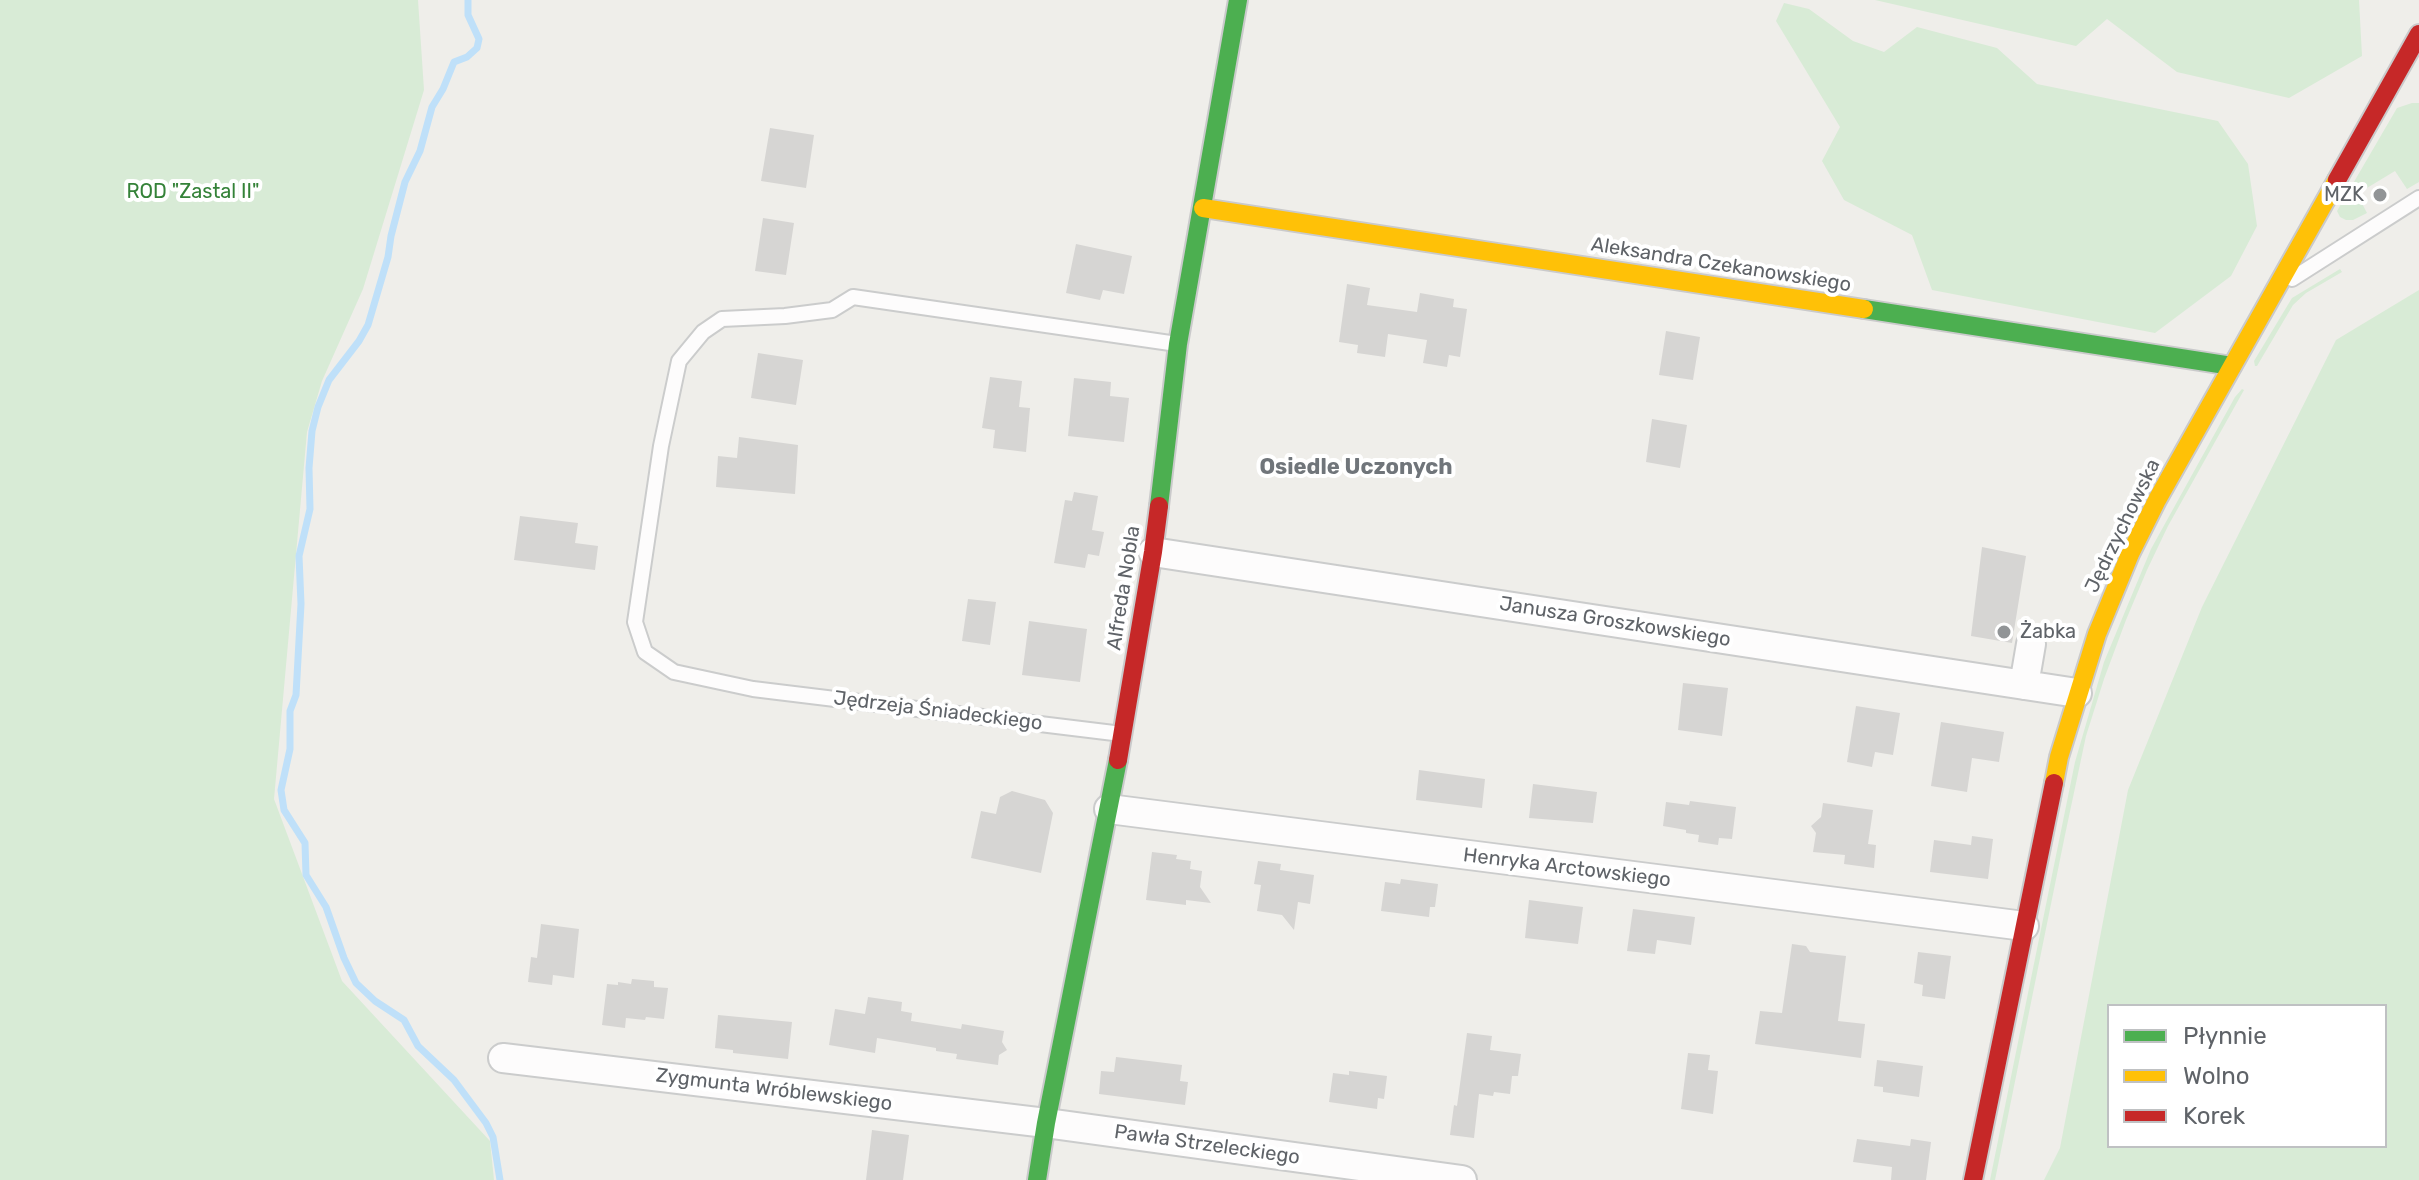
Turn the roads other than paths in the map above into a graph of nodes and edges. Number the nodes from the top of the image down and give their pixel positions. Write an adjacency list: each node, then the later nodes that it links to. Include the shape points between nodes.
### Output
1 (1238, 0): 4 (street, Alfreda Nobla)
2 (2419, 34): 5 (street, Jędrzychowska, via 2402,76)
3 (2419, 198): 5 (lane)
4 (1203, 208): 6 (street, Alfreda Nobla); 7 (street, Aleksandra Czekanowskiego)
5 (2275, 290): 7 (street, Jędrzychowska)
6 (1178, 344): 8 (street, Alfreda Nobla); 12 (lane, Jędrzeja Śniadeckiego, via 853,297 832,310 722,319 679,361 635,622 645,652 674,672 753,689)
7 (2232, 366): 11 (street, Jędrzychowska, via 2130,554)
8 (1153, 552): 10 (street, Janusza Groszkowskiego); 12 (street, Alfreda Nobla)
9 (2031, 644): 10 (street)
10 (2024, 685): 11 (street, Janusza Groszkowskiego)
11 (2077, 693): 14 (street, Jędrzychowska)
12 (1123, 734): 13 (street, Alfreda Nobla)
13 (1109, 809): 14 (street, Henryka Arctowskiego); 16 (street, Alfreda Nobla)
14 (2024, 926): 19 (street, Jędrzychowska)
15 (503, 1058): 16 (street, Zygmunta Wróblewskiego)
16 (1046, 1123): 17 (street, Alfreda Nobla); 18 (street, Pawła Strzeleckiego)
17 (1037, 1180)
18 (1462, 1180)
19 (1973, 1180)

